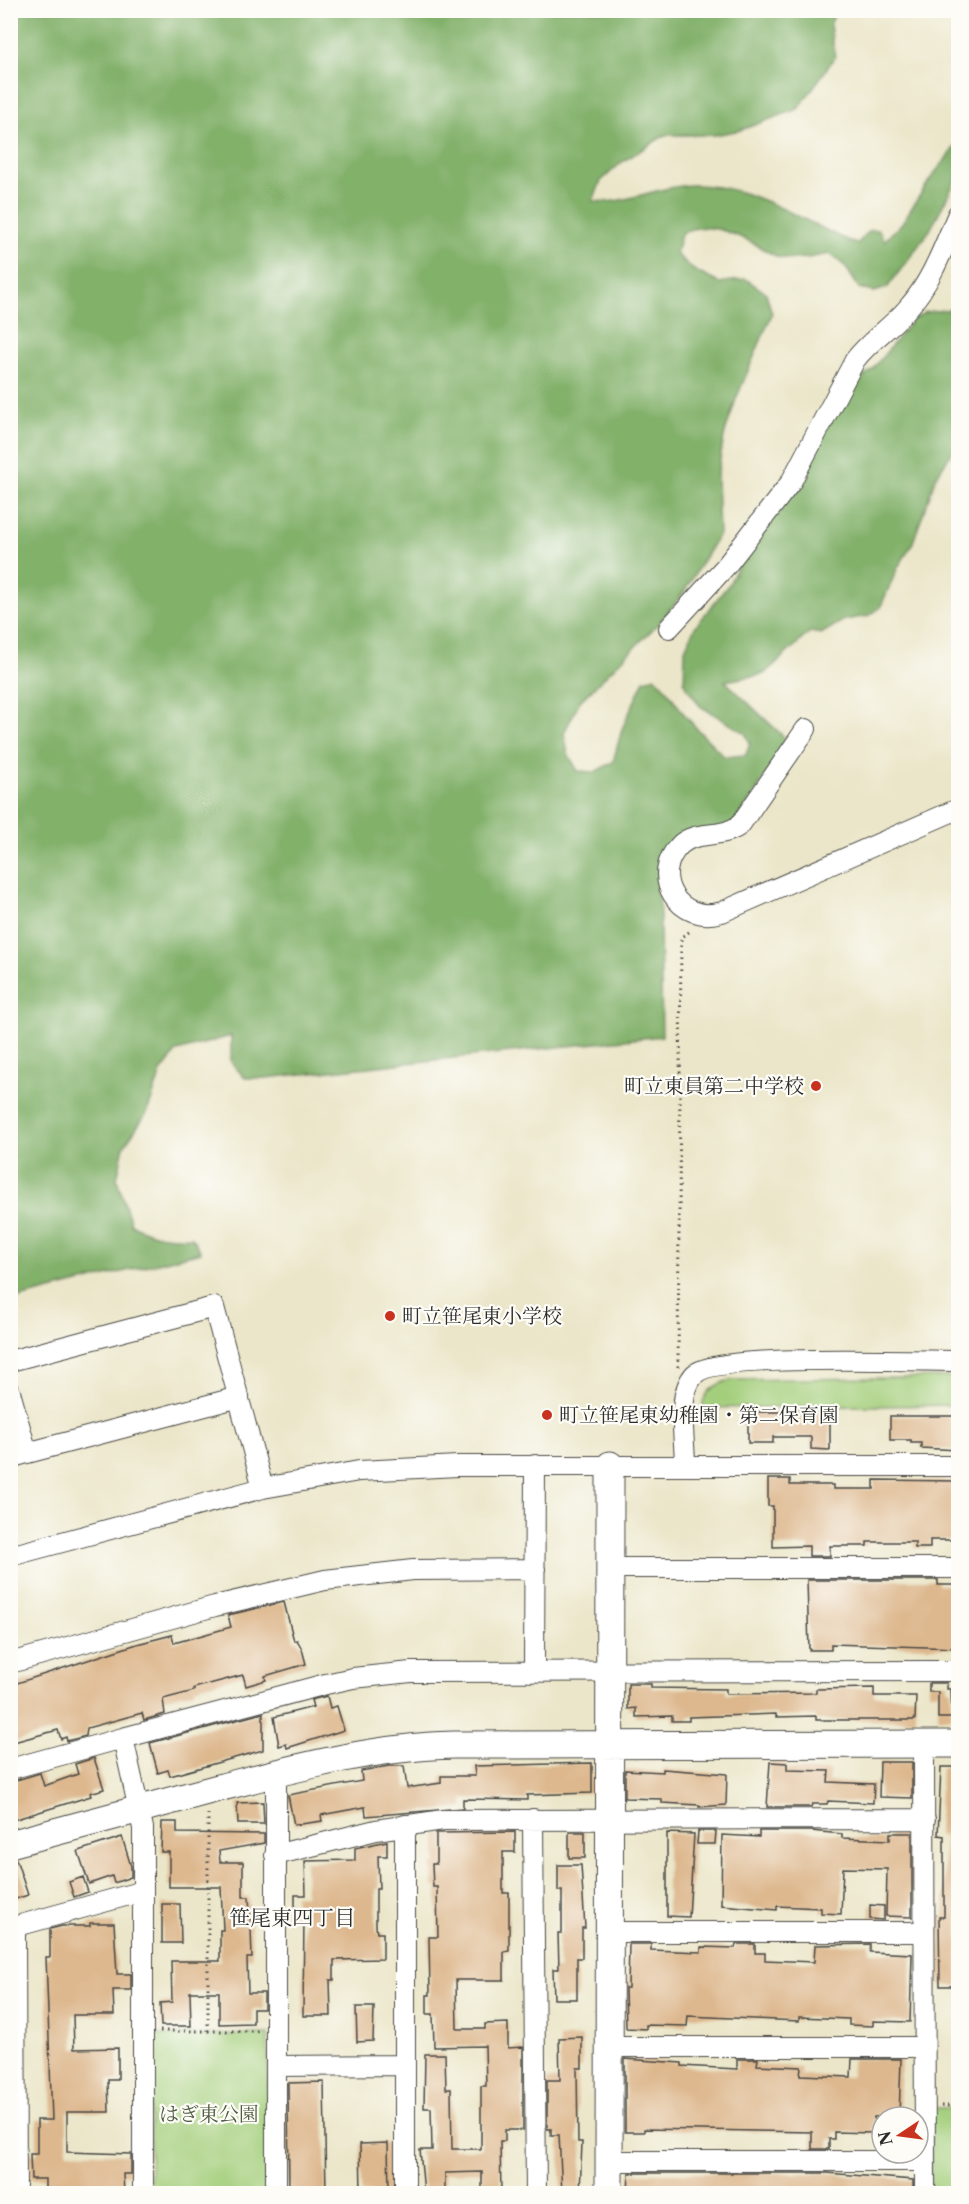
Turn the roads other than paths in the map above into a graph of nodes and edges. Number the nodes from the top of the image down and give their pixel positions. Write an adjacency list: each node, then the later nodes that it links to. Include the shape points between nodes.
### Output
1 (958, 214): 2 (street, via 928,280 908,309 855,360 790,482 726,566)
2 (669, 628)
3 (806, 729): 4 (street, via 740,825 731,832 684,841 670,860 667,877 679,904 696,914 722,912)
4 (958, 809)
5 (10, 1361): 8 (street, via 214,1307)
6 (958, 1361): 12 (street, via 752,1362 700,1369 689,1383 684,1404)
7 (10, 1392): 9 (street)
8 (239, 1397): 9 (street); 14 (street)
9 (19, 1456)
10 (535, 1465): 11 (street); 14 (street, via 383,1469); 18 (street)
11 (610, 1465): 12 (street); 16 (street)
12 (685, 1465): 13 (street)
13 (958, 1466)
14 (263, 1488): 15 (street)
15 (11, 1553)
16 (609, 1568): 17 (street); 21 (street)
17 (958, 1568)
18 (535, 1569): 19 (street, via 413,1570 325,1580); 20 (street)
19 (10, 1663)
20 (534, 1670): 21 (street); 23 (street, via 353,1678)
21 (610, 1670): 22 (street); 24 (street)
22 (958, 1671)
23 (123, 1738): 27 (street); 29 (street)
24 (609, 1744): 25 (street); 28 (street, via 392,1749); 30 (street)
25 (924, 1744): 26 (street); 32 (street)
26 (958, 1744)
27 (10, 1769)
28 (276, 1773): 29 (street); 35 (street)
29 (140, 1809): 34 (street); 36 (street)
30 (610, 1818): 31 (street); 32 (street); 38 (street)
31 (533, 1819): 33 (street, via 443,1820); 52 (street)
32 (925, 1819): 39 (street)
33 (405, 1825): 35 (street); 42 (street)
34 (10, 1844)
35 (275, 1855): 43 (street)
36 (143, 1891): 37 (street); 49 (street)
37 (13, 1928): 48 (street)
38 (610, 1932): 39 (street); 40 (street)
39 (924, 1932): 41 (street)
40 (610, 2047): 41 (street); 45 (street)
41 (924, 2047): 44 (street)
42 (405, 2065): 43 (street); 51 (street)
43 (276, 2066): 50 (street)
44 (925, 2105)
45 (609, 2161): 46 (street); 53 (street)
46 (870, 2161)
47 (925, 2165): 54 (street)
48 (16, 2193)
49 (143, 2193)
50 (276, 2193)
51 (405, 2193)
52 (536, 2193)
53 (609, 2193)
54 (925, 2193)

